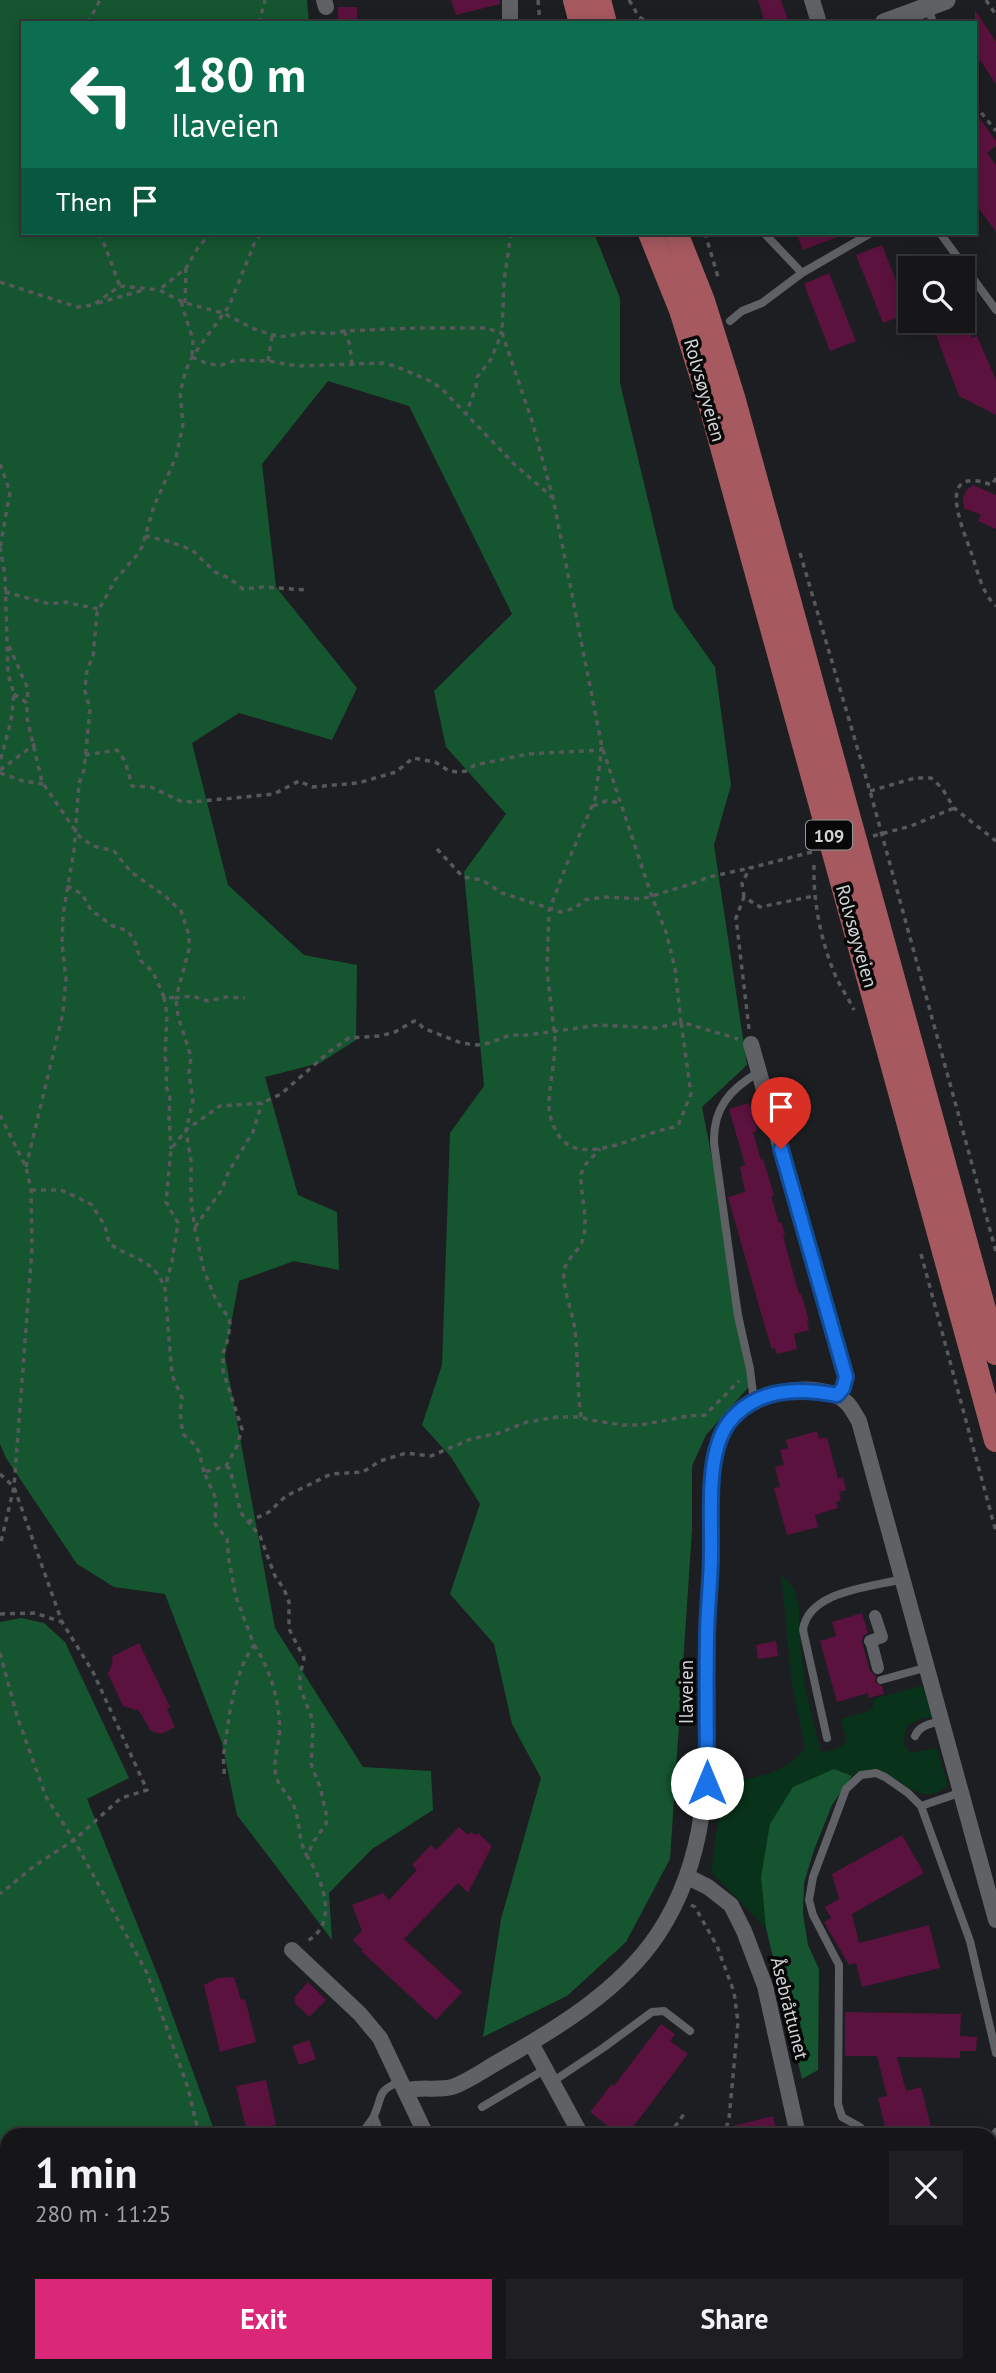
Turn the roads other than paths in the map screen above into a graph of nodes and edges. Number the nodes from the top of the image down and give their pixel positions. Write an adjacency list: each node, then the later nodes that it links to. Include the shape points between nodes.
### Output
1 (510, 0): 6 (street)
2 (575, 0): 7 (main road)
3 (598, 0): 8 (main road)
4 (812, 0): 9 (street)
5 (936, 10): 10 (street)
6 (510, 21)
7 (580, 21)
8 (604, 21)
9 (817, 21)
10 (892, 21)
11 (651, 235): 24 (main road, Rolvsøyveien / 109, via 681,310 711,407)
12 (677, 235): 21 (main road, Rolvsøyveien / 109, via 733,397)
13 (766, 235): 16 (lane)
14 (868, 235): 16 (lane)
15 (941, 235): 17 (lane)
16 (802, 273): 18 (lane)
17 (996, 310)
18 (730, 321)
19 (751, 1044): 20 (street)
20 (759, 1072): 22 (street, via 846,1377); 23 (lane, via 723,1102 714,1125 738,1316)
21 (996, 1353)
22 (837, 1395): 23 (street, Ilaveien, via 799,1389); 25 (street, via 859,1421)
23 (754, 1402): 34 (street, Ilaveien, via 722,1433 714,1464 707,1783)
24 (996, 1440)
25 (903, 1579): 27 (street); 31 (lane, via 827,1598 804,1620)
26 (875, 1616): 28 (street, via 882,1637 870,1641)
27 (928, 1667): 28 (lane); 29 (street)
28 (879, 1674)
29 (943, 1721): 30 (lane, via 925,1725); 32 (street)
30 (915, 1736)
31 (827, 1738)
32 (962, 1792): 33 (lane); 35 (street)
33 (921, 1806): 39 (lane, via 970,1941); 44 (lane, via 885,1777 861,1775 846,1789 813,1878 809,1900 813,1915 839,1965 838,2104 842,2117)
34 (688, 1877): 38 (street, Ilaveien, via 642,1956); 49 (street, Åsebråttunet, via 730,1905 752,1950 775,2022)
35 (996, 1920)
36 (299, 1946): 41 (street, via 380,2038)
37 (690, 2031): 40 (lane, via 664,2011 652,2012 603,2048)
38 (531, 2043): 40 (street); 41 (street, Ilaveien, via 453,2086)
39 (996, 2053)
40 (548, 2076): 42 (lane); 48 (street)
41 (402, 2086): 43 (lane, via 381,2093); 47 (street)
42 (482, 2107)
43 (374, 2116): 45 (lane); 46 (lane)
44 (860, 2127)
45 (366, 2128)
46 (378, 2128)
47 (423, 2128)
48 (577, 2128)
49 (797, 2128)

